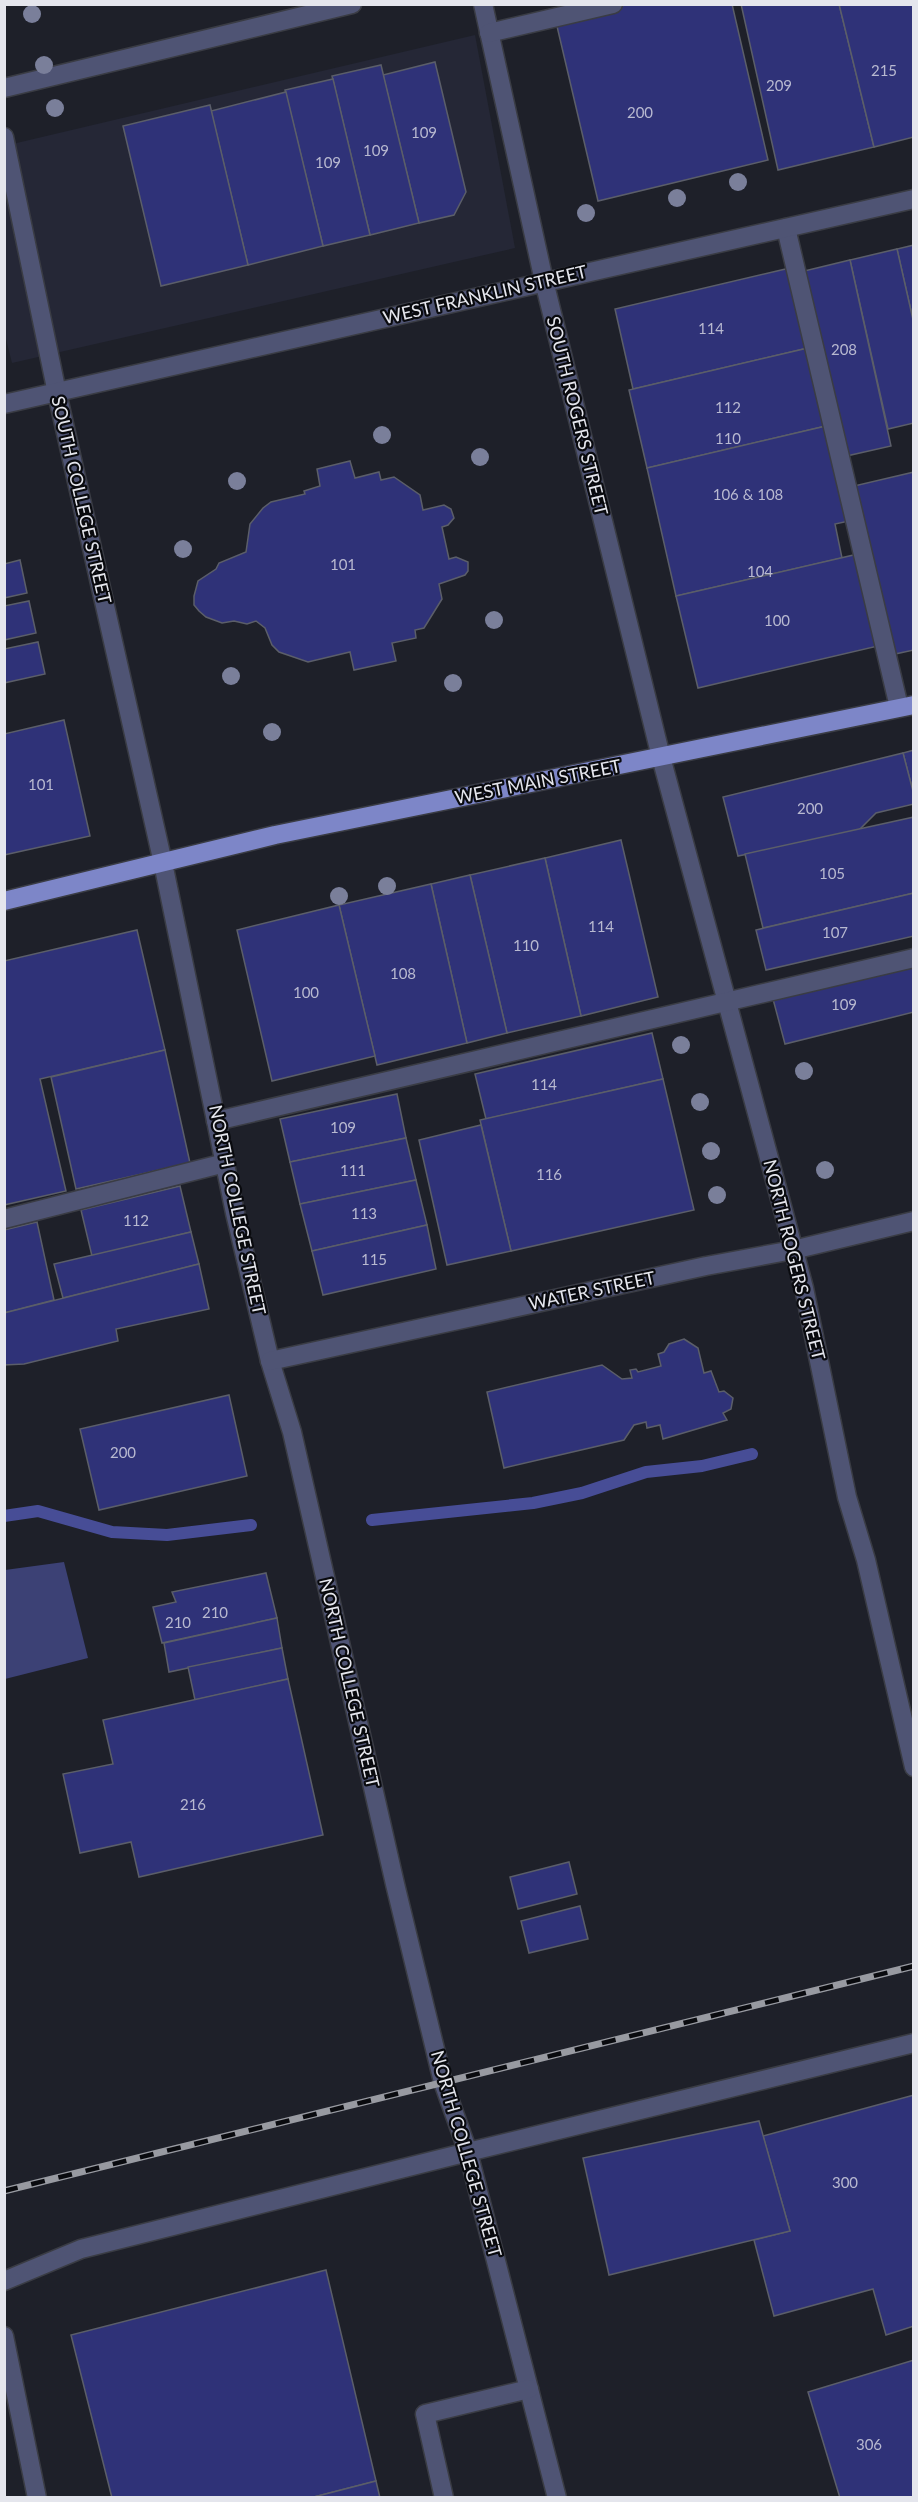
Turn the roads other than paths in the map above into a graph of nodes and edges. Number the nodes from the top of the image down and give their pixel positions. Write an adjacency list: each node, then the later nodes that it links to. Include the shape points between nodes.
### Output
1 (352, 4): 5 (street)
2 (483, 4): 4 (street, SOUTH ROGERS STREET)
3 (613, 4): 4 (street)
4 (489, 33): 9 (street, SOUTH ROGERS STREET)
5 (4, 88)
6 (4, 137): 10 (street, SOUTH COLLEGE STREET)
7 (914, 199): 8 (street, WEST FRANKLIN STREET)
8 (786, 228): 9 (street, WEST FRANKLIN STREET); 12 (street)
9 (544, 281): 10 (street, WEST FRANKLIN STREET); 13 (street, SOUTH ROGERS STREET)
10 (57, 393): 11 (street, WEST FRANKLIN STREET); 14 (street, SOUTH COLLEGE STREET)
11 (4, 404)
12 (907, 706): 13 (main road, WEST MAIN STREET)
13 (662, 757): 14 (main road, WEST MAIN STREET, via 274,835); 17 (street, NORTH ROGERS STREET)
14 (162, 862): 15 (main road, WEST MAIN STREET); 18 (street, NORTH COLLEGE STREET)
15 (4, 901)
16 (914, 958): 17 (street)
17 (727, 1000): 18 (street); 22 (street, NORTH ROGERS STREET)
18 (216, 1121): 19 (street, NORTH COLLEGE STREET)
19 (225, 1163): 20 (street); 23 (street, NORTH COLLEGE STREET)
20 (4, 1220)
21 (914, 1221): 22 (street, WATER STREET)
22 (793, 1251): 23 (street, WATER STREET, via 695,1268); 24 (street, NORTH ROGERS STREET, via 847,1497)
23 (270, 1360): 27 (street, NORTH COLLEGE STREET, via 291,1432 443,2082)
24 (908, 1716): 25 (street, NORTH ROGERS STREET)
25 (914, 1767)
26 (914, 2043): 27 (street)
27 (468, 2151): 28 (street, via 81,2249); 30 (street, NORTH COLLEGE STREET)
28 (4, 2281)
29 (4, 2336): 31 (street)
30 (529, 2388): 32 (street, via 424,2414); 33 (street, NORTH COLLEGE STREET)
31 (37, 2498)
32 (444, 2498)
33 (557, 2498)

